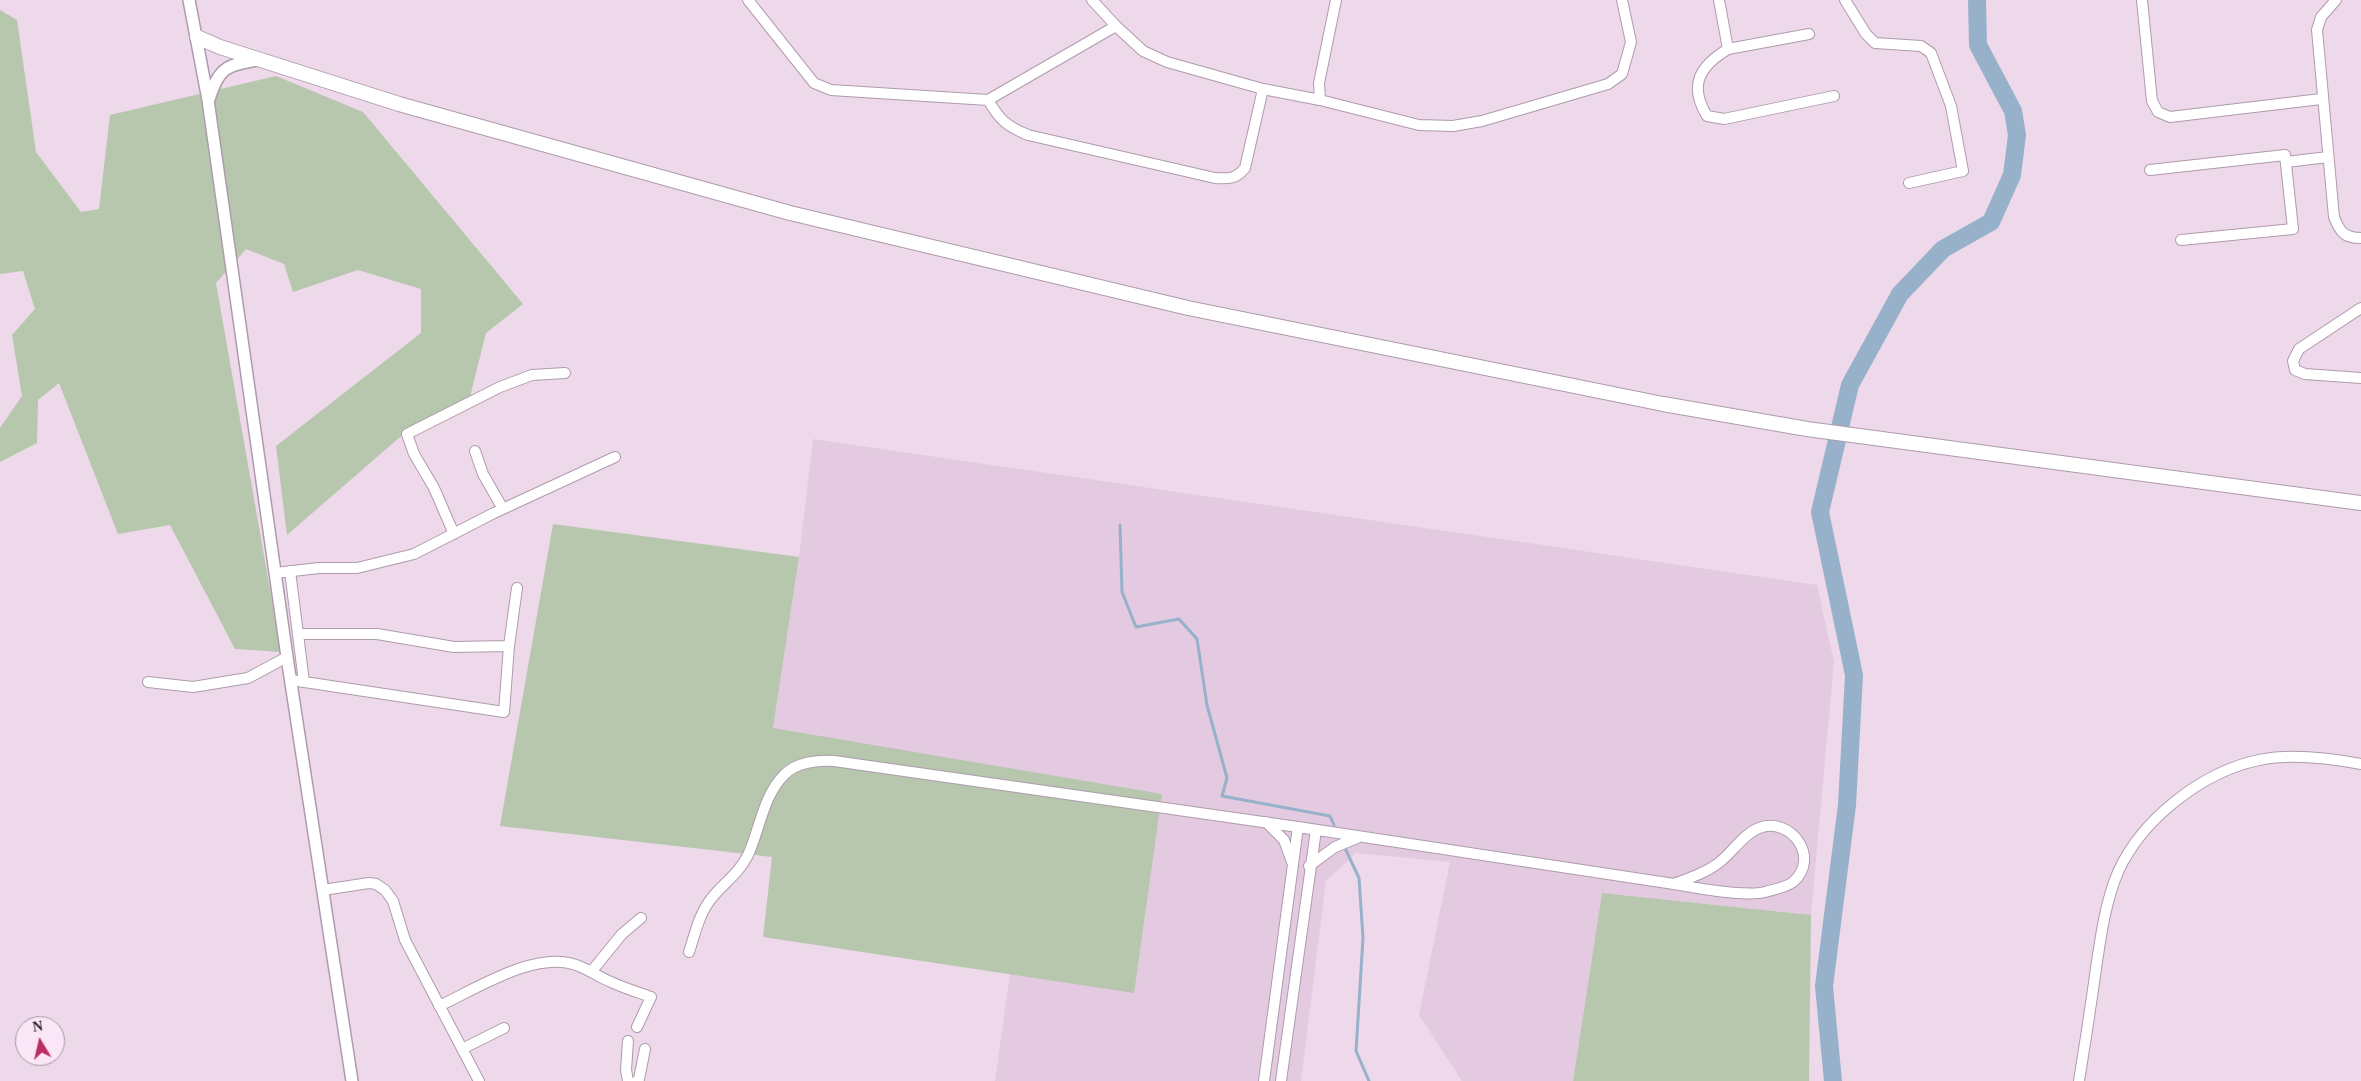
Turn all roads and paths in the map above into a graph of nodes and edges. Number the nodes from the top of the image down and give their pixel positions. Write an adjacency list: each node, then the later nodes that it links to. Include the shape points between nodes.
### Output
1 (189, 0): 12 (street)
2 (748, 0): 19 (street, via 821,88)
3 (1092, 0): 10 (street)
4 (1336, 0): 20 (street, via 1320,83)
5 (1622, 0): 20 (street, via 1630,51 1622,74 1608,84 1482,121 1453,126 1419,125)
6 (1719, 0): 13 (street)
7 (1845, 0): 24 (street, via 1875,43 1927,49 1951,106 1963,171)
8 (2142, 0): 17 (street, via 2152,101 2158,112 2170,117)
9 (2336, 0): 17 (street, via 2321,17 2316,30)
10 (1116, 26): 15 (street, via 1143,51 1167,62); 19 (street)
11 (1810, 34): 13 (street)
12 (197, 37): 14 (main road); 18 (street)
13 (1728, 49): 16 (street, via 1712,59 1699,74 1698,90 1706,116 1724,119)
14 (258, 60): 18 (street, via 224,69 213,84); 32 (main road, via 409,107 809,218 1188,308 1653,402 1807,429)
15 (1263, 89): 19 (street, via 1245,168 1238,176 1228,179 1028,135 1010,128 999,119); 20 (street)
16 (1834, 96)
17 (2322, 99): 21 (street)
18 (208, 100): 36 (street)
19 (988, 100)
20 (1320, 100)
21 (2328, 157): 22 (street); 25 (street, via 2334,217 2340,232 2351,238)
22 (2286, 162): 23 (street, via 2285,155); 26 (street, via 2293,229)
23 (2150, 170)
24 (1909, 184)
25 (2361, 238)
26 (2181, 240)
27 (2361, 308): 29 (street, via 2299,349 2293,361 2296,370 2305,374)
28 (565, 373): 34 (street, via 532,375 508,384 407,434)
29 (2361, 378)
30 (475, 451): 33 (street, via 483,474)
31 (616, 457): 33 (street)
32 (2361, 503)
33 (503, 509): 34 (street)
34 (454, 534): 35 (street, via 414,554 357,568)
35 (290, 571): 36 (street); 38 (street)
36 (275, 573): 41 (street)
37 (517, 588): 39 (street)
38 (298, 634): 39 (street, via 377,634 454,647); 40 (street)
39 (509, 646): 44 (street, via 504,712)
40 (300, 647): 41 (street); 44 (street)
41 (286, 652): 42 (street); 43 (street, via 248,678 193,687)
42 (291, 680): 44 (street); 53 (street)
43 (148, 682)
44 (304, 682)
45 (2361, 764): 69 (street, via 2294,757 2259,760 2219,773 2176,799 2143,834 2118,872 2105,911)
46 (1266, 822): 47 (street); 50 (street, via 1284,840); 55 (street, via 817,760 785,774 773,790 748,855 735,876 711,899 699,920)
47 (1298, 827): 48 (street); 50 (street)
48 (1316, 830): 49 (street); 51 (street)
49 (1359, 837): 51 (street, via 1335,847); 52 (street)
50 (1292, 864): 67 (street)
51 (1309, 866): 68 (street)
52 (1674, 884): 52 (street, via 1724,892 1763,893 1792,883 1803,869 1801,842 1784,828 1772,825 1757,828 1720,862)
53 (323, 890): 57 (street, via 369,883 385,890 393,901 404,940); 63 (street)
54 (641, 918): 56 (street, via 622,934)
55 (689, 952)
56 (591, 972): 57 (street, via 559,962 532,964); 58 (street, via 651,996)
57 (439, 1006): 61 (street)
58 (637, 1027)
59 (504, 1028): 61 (street)
60 (628, 1041): 65 (street)
61 (462, 1049): 64 (street)
62 (644, 1050): 66 (street)
63 (352, 1081)
64 (479, 1081)
65 (628, 1081)
66 (637, 1081)
67 (1264, 1081)
68 (1281, 1081)
69 (2079, 1081)

